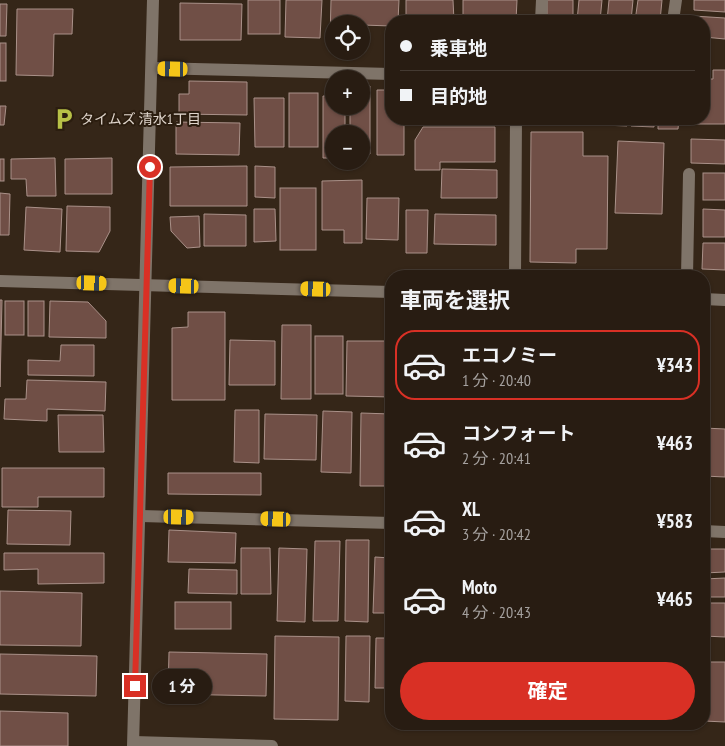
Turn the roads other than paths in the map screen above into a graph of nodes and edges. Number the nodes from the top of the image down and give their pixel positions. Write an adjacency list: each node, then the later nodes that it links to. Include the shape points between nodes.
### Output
1 (153, 0): 6 (street)
2 (542, 0): 4 (street)
3 (676, 0): 5 (street)
4 (542, 15)
5 (674, 15)
6 (153, 68): 7 (street); 13 (street)
7 (385, 74)
8 (516, 125): 10 (street)
9 (689, 174): 11 (street)
10 (515, 270)
11 (687, 270)
12 (0, 280): 13 (street)
13 (146, 284): 14 (street); 17 (street)
14 (385, 292)
15 (710, 300): 16 (street)
16 (725, 300)
17 (141, 516): 18 (street); 21 (street)
18 (385, 523)
19 (710, 531): 20 (street)
20 (725, 532)
21 (133, 744): 22 (street)
22 (272, 746)

